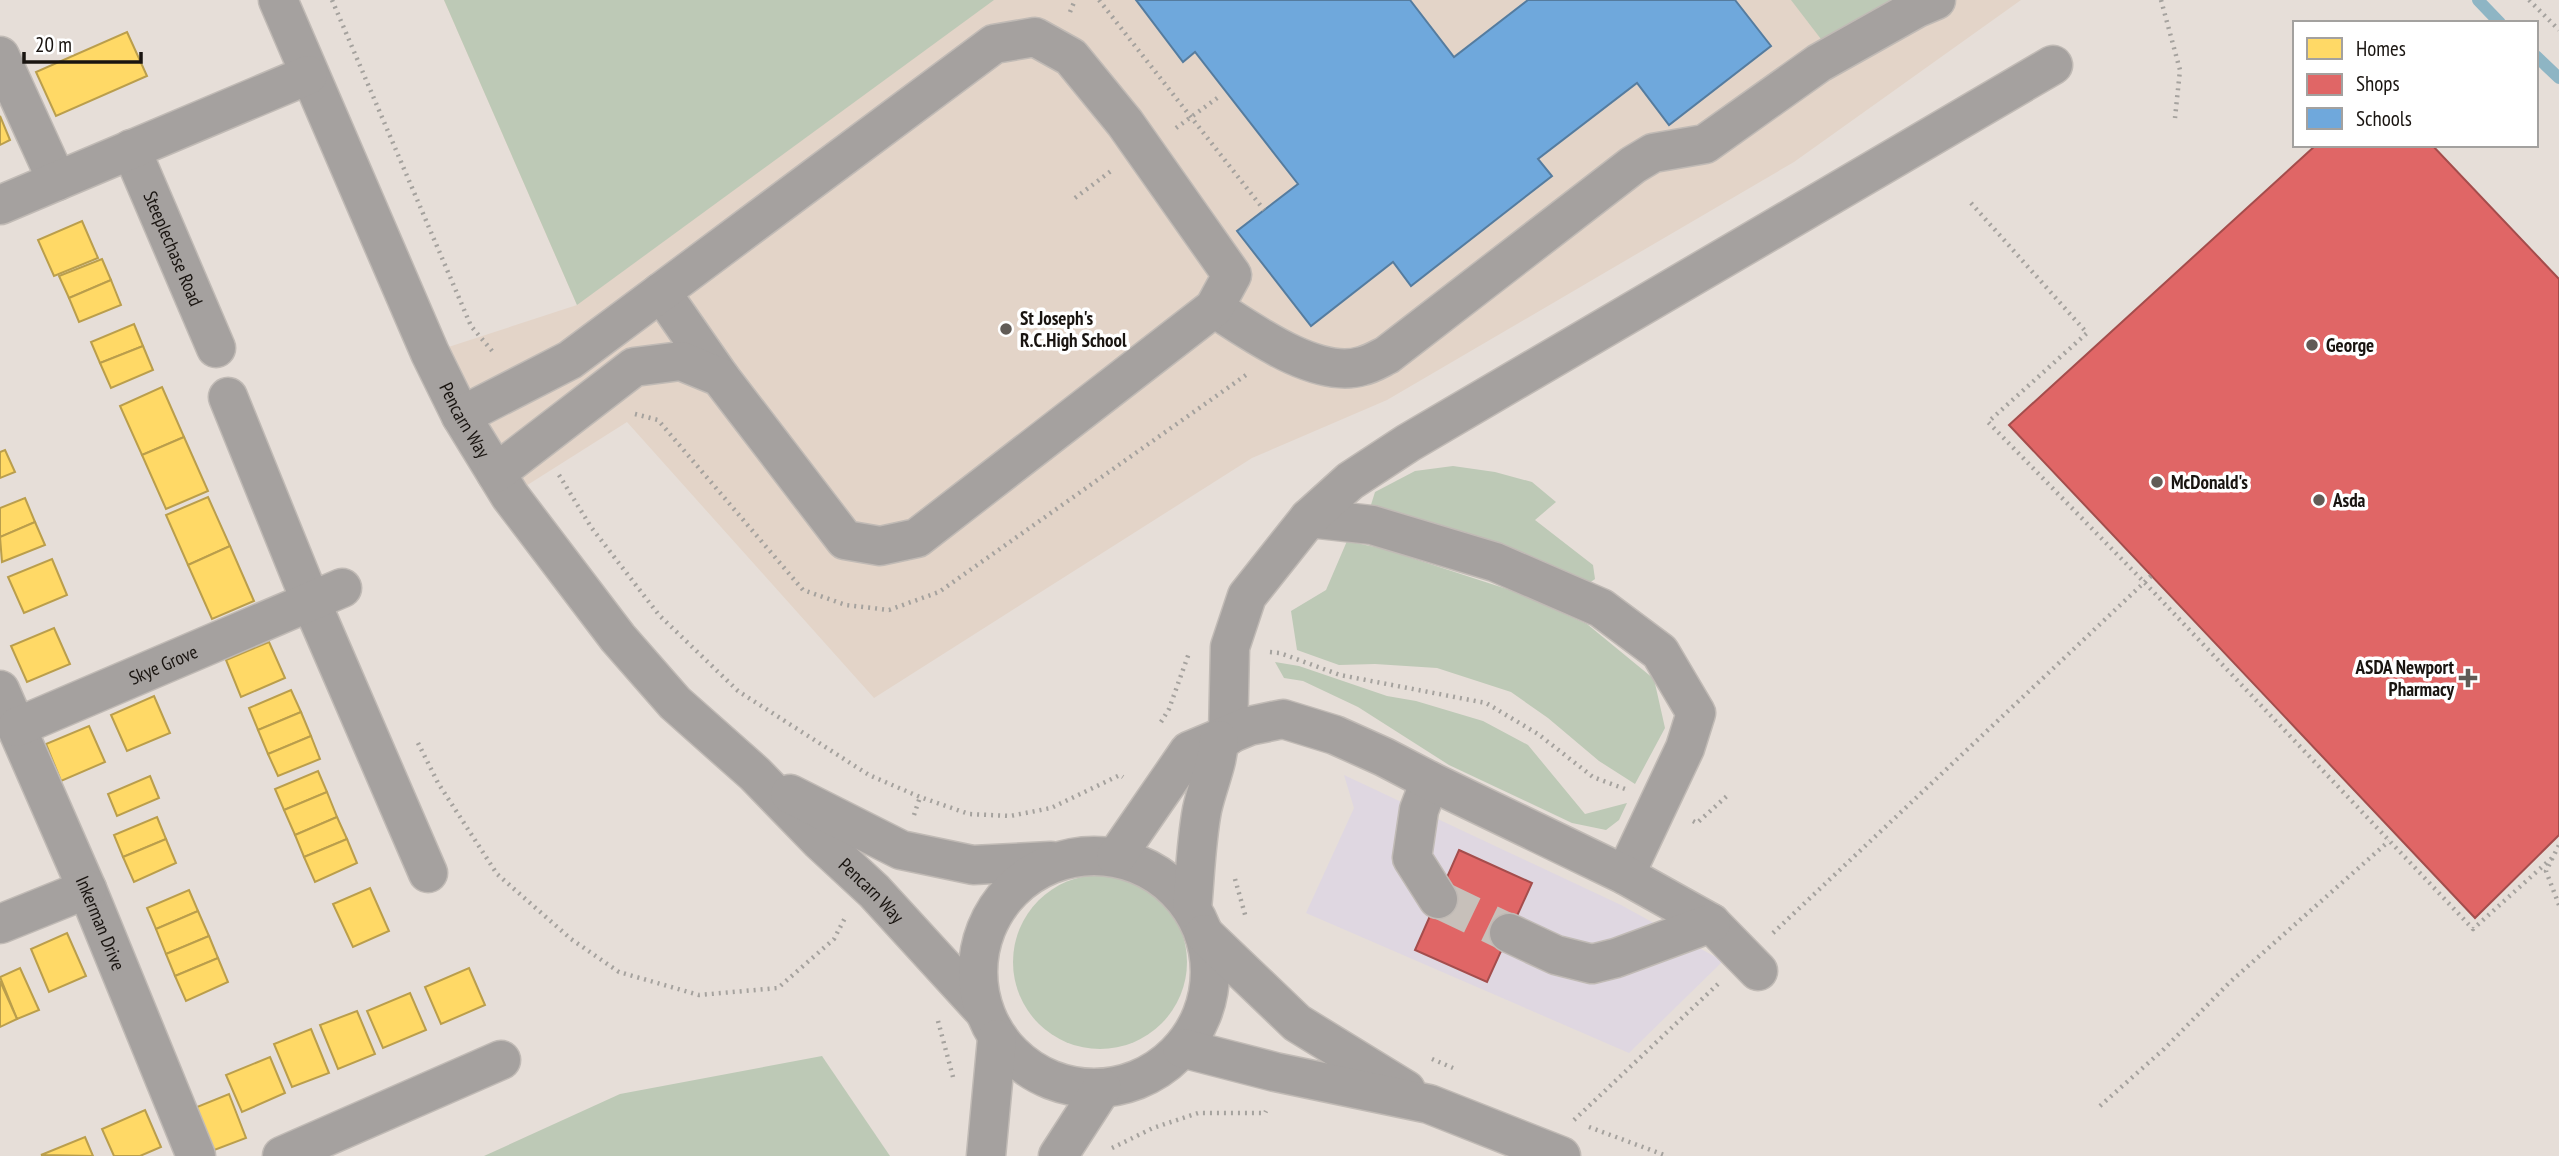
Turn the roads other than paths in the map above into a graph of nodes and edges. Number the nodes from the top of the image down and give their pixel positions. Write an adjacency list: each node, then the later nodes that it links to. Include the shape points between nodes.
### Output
1 (278, 0): 5 (street, Pencarn Way)
2 (1937, 0): 10 (street, via 1819,63 1705,144 1653,153 1633,165 1387,355 1360,367 1320,365 1280,350)
3 (0, 56): 7 (street)
4 (2053, 65): 16 (street, via 1408,443 1350,481)
5 (309, 75): 6 (street); 14 (street, Pencarn Way)
6 (131, 149): 7 (street); 11 (street, Steeplechase Road)
7 (57, 181): 8 (street)
8 (0, 205)
9 (661, 292): 10 (street, via 994,44 1035,37 1079,66 1125,122 1232,275); 12 (street); 14 (street, via 570,360)
10 (1214, 308): 12 (street, via 917,538 880,547 845,540)
11 (216, 348)
12 (720, 377): 15 (street, via 681,361 634,367)
13 (228, 397): 17 (street)
14 (461, 416): 15 (street, Pencarn Way)
15 (496, 473): 21 (street, Pencarn Way, via 618,638 676,703)
16 (1309, 518): 20 (street, via 1247,596 1230,647); 26 (street, via 1372,525 1494,562 1601,608 1660,652 1696,713 1685,748)
17 (326, 595): 19 (street, Skye Grove); 25 (street)
18 (0, 690): 19 (street, Inkerman Drive)
19 (17, 727): 27 (street, Inkerman Drive)
20 (1224, 738): 22 (street, via 1249,726 1283,719 1335,735); 23 (street, via 1189,751); 29 (street, via 1200,819)
21 (755, 774): 24 (street, Pencarn Way, via 901,850 973,865); 34 (street, Pencarn Way, via 874,891)
22 (1430, 781): 26 (street); 28 (street, via 1419,810 1412,858)
23 (1116, 857): 24 (street, via 1086,855); 29 (street, via 1146,867 1172,885)
24 (1055, 861): 34 (street, via 1023,878 997,904 981,937 976,974)
25 (428, 873)
26 (1625, 875): 30 (street)
27 (87, 889): 31 (street); 40 (street, Inkerman Drive)
28 (1438, 899)
29 (1198, 921): 35 (street, via 1210,964 1208,994 1199,1023); 38 (street, via 1297,1023)
30 (1711, 923): 32 (street, via 1592,964 1556,955); 33 (street)
31 (0, 924)
32 (1509, 933)
33 (1752, 964)
34 (990, 1025): 37 (street, via 1026,1067 1062,1084); 42 (street)
35 (1182, 1048): 37 (street, via 1159,1068 1132,1082); 38 (street)
36 (501, 1060): 41 (street)
37 (1102, 1088): 43 (street)
38 (1429, 1104): 39 (street)
39 (1567, 1139)
40 (196, 1156)
41 (282, 1156)
42 (986, 1156)
43 (1058, 1156)

